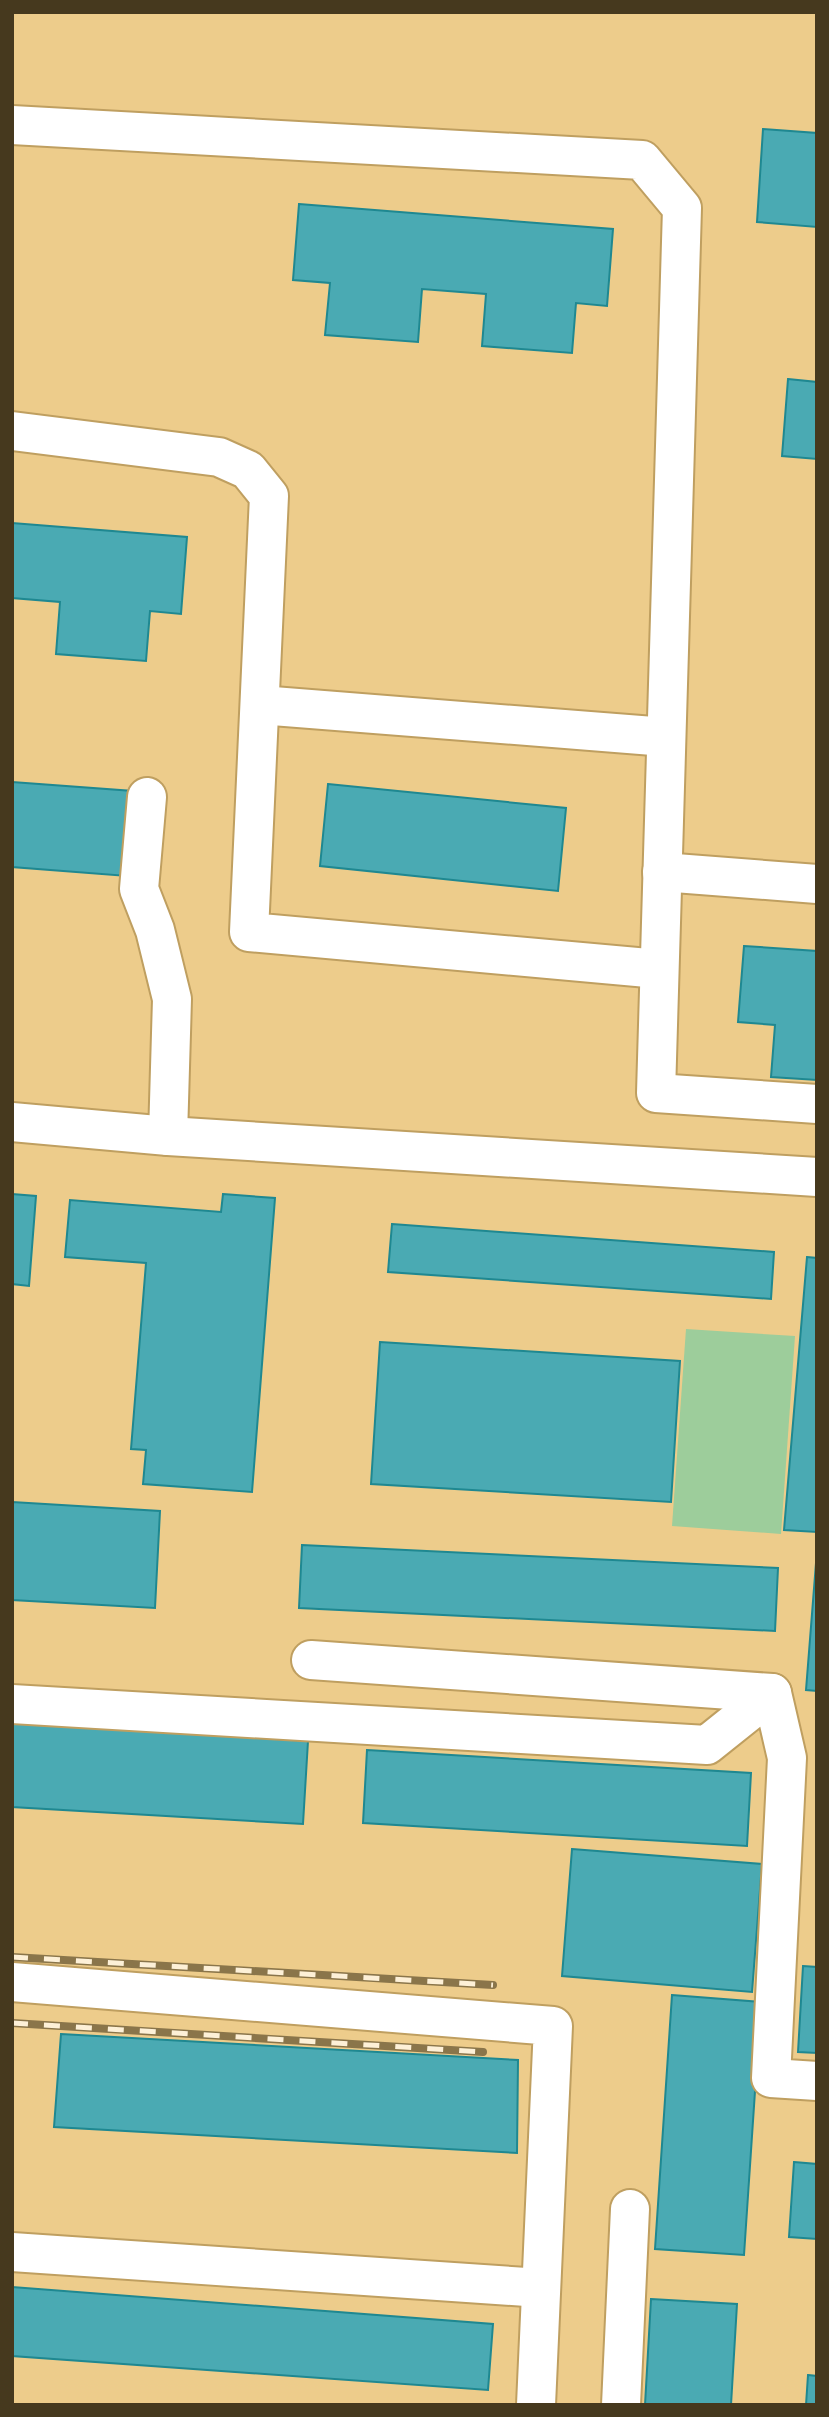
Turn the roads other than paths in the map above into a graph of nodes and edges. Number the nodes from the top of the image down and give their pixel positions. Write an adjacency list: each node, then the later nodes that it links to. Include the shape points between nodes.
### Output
1 (12, 125): 4 (street, via 642,160 682,208)
2 (12, 431): 3 (street, via 219,457 248,470 263,485 269,496)
3 (260, 705): 4 (street); 8 (street, via 249,932)
4 (666, 737): 6 (street)
5 (147, 797): 11 (street, via 139,889 155,930 172,999)
6 (662, 872): 7 (street); 8 (street)
7 (817, 884)
8 (659, 969): 9 (street, via 656,1093)
9 (817, 1104)
10 (12, 1122): 11 (street)
11 (168, 1136): 12 (street)
12 (817, 1177)
13 (311, 1660): 14 (street)
14 (772, 1693): 15 (street, via 707,1745); 17 (street, via 787,1758 771,2078)
15 (12, 1704)
16 (12, 1982): 20 (street, via 553,2026)
17 (817, 2081)
18 (630, 2209): 22 (street)
19 (12, 2252): 20 (street)
20 (541, 2288): 21 (street)
21 (536, 2405)
22 (621, 2405)

